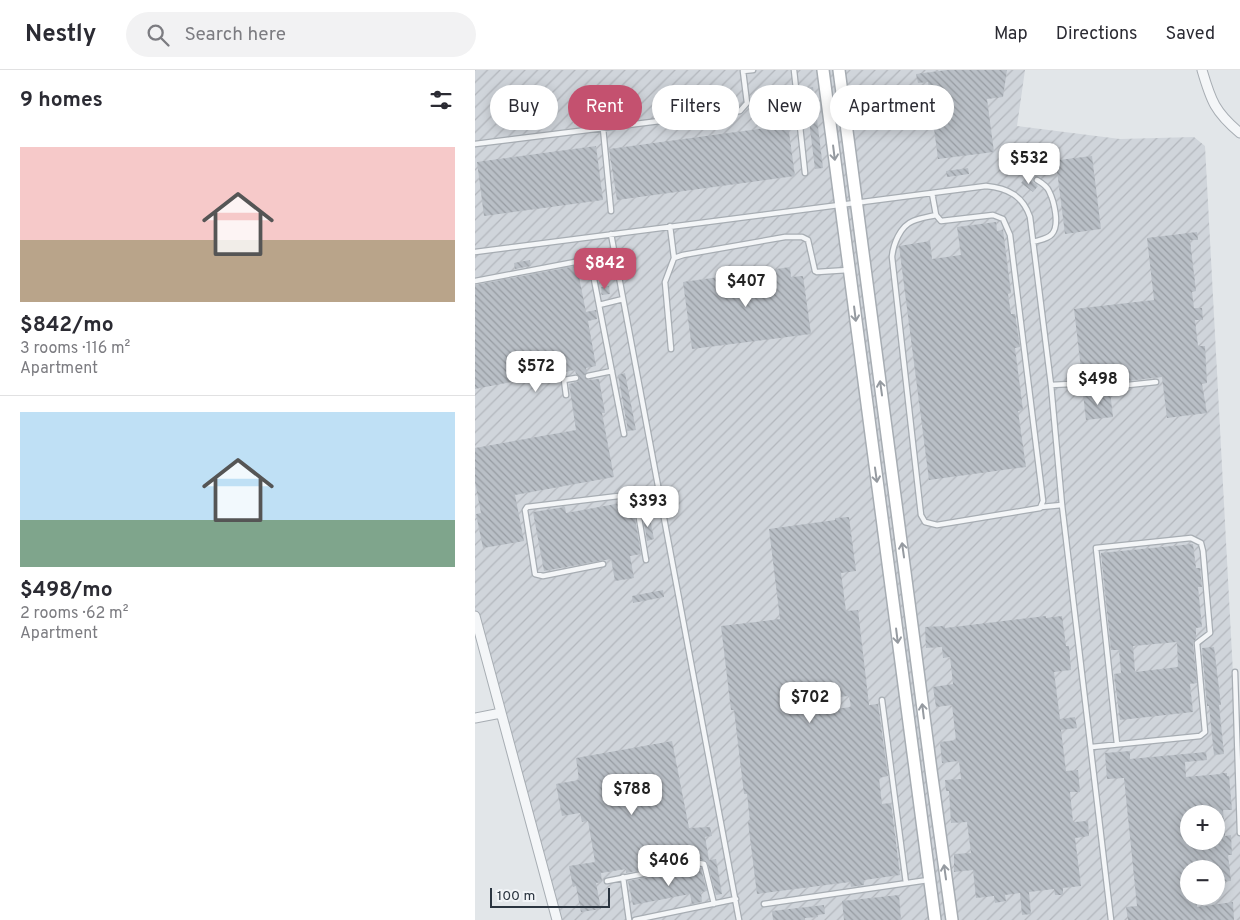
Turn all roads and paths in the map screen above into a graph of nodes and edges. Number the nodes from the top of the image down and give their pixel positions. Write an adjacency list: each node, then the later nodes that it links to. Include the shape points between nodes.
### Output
1 (753, 70): 6 (lane)
2 (794, 70): 12 (lane)
3 (823, 70): 16 (street, one-way to 16)
4 (839, 70): 15 (street)
5 (1202, 70): 10 (street, via 1210,97 1224,119)
6 (742, 71): 7 (lane, via 747,104 740,111)
7 (642, 123)
8 (587, 130): 11 (lane)
9 (603, 130): 17 (lane)
10 (1240, 133)
11 (475, 144)
12 (805, 173)
13 (1037, 180): 21 (lane, via 1049,189 1056,210 1055,230 1046,238)
14 (932, 193): 15 (lane); 18 (lane); 21 (lane, via 987,186 1008,190 1019,197 1028,211)
15 (856, 203): 16 (lane); 42 (street, one-way to 15)
16 (841, 205): 19 (lane); 24 (street)
17 (611, 211)
18 (936, 215): 39 (lane, via 947,222 998,216 1003,219 1010,235 1043,501); 39 (lane, via 911,222 897,238 892,257 921,515 925,522 937,525 1035,510)
19 (670, 226): 20 (lane); 23 (lane)
20 (611, 234): 22 (lane); 26 (lane)
21 (1033, 242): 33 (lane)
22 (475, 252)
23 (673, 258): 24 (lane, via 802,237 808,240 815,271); 28 (lane, via 665,282)
24 (849, 270): 43 (street, one-way to 43)
25 (475, 281): 27 (lane, via 575,262 583,264 593,274)
26 (623, 299): 27 (lane); 36 (lane)
27 (599, 305): 29 (lane)
28 (671, 349)
29 (612, 371): 30 (lane); 35 (lane)
30 (588, 376)
31 (576, 378): 34 (lane, via 564,380)
32 (1156, 382): 33 (lane, via 1081,390 1071,384)
33 (1051, 385): 38 (lane)
34 (566, 395)
35 (624, 434)
36 (659, 491): 37 (lane); 56 (lane)
37 (635, 494): 40 (lane); 41 (lane, via 527,507 525,510 535,574 543,576)
38 (1062, 504): 39 (lane); 50 (lane)
39 (1041, 506)
40 (647, 560)
41 (603, 564)
42 (907, 586): 43 (street); 64 (street, one-way to 42)
43 (891, 588): 54 (street, one-way to 54)
44 (475, 616): 47 (street)
45 (1235, 672): 51 (lane)
46 (882, 700): 55 (lane)
47 (501, 713): 48 (street); 59 (street)
48 (475, 718)
49 (1117, 744): 49 (lane, via 1096,548 1191,538 1201,544 1203,551 1210,633 1197,643 1205,732 1200,736); 50 (lane)
50 (1092, 746): 65 (lane)
51 (1240, 833)
52 (623, 878): 53 (lane); 57 (lane, via 699,862 704,864); 60 (lane)
53 (607, 880)
54 (929, 880): 55 (lane); 63 (street)
55 (907, 883): 58 (lane)
56 (735, 899): 57 (lane); 62 (lane)
57 (714, 904): 61 (lane)
58 (764, 904)
59 (557, 920)
60 (629, 920)
61 (635, 920)
62 (739, 920)
63 (935, 920)
64 (952, 920)
65 (1111, 920)

